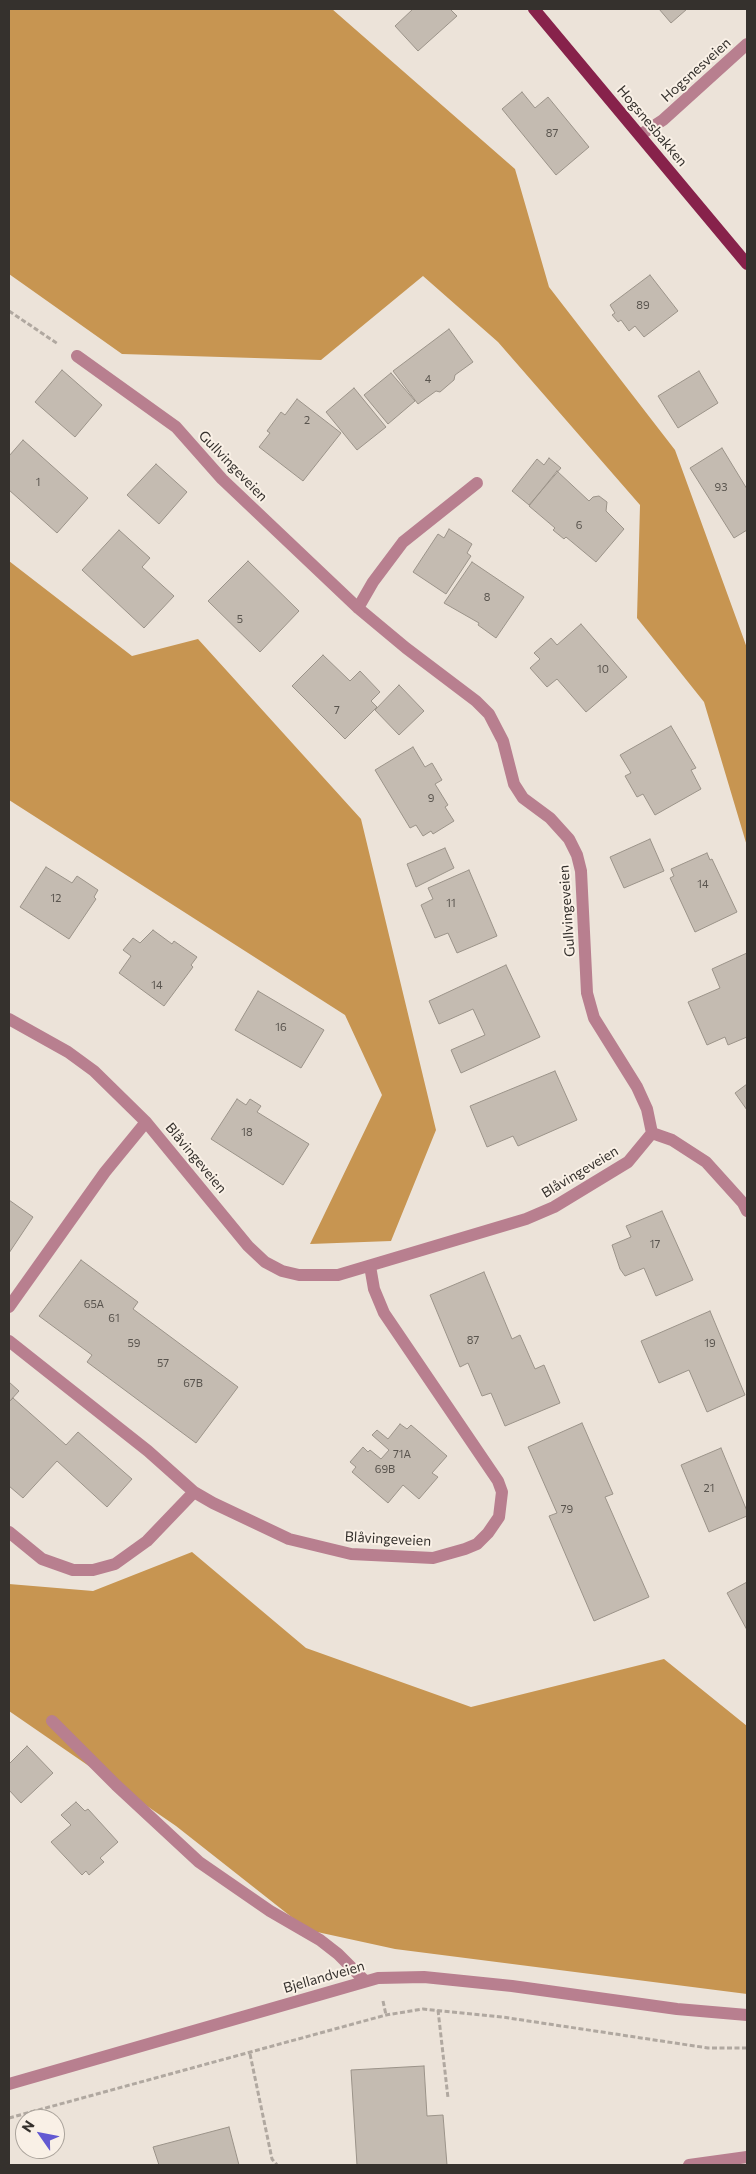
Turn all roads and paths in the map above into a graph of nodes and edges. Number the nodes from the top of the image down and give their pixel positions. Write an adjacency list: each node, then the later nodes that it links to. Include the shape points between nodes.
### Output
1 (534, 9): 3 (main road, Hogsnesbakken)
2 (747, 44): 3 (street, Hogsnesveien, via 663,120)
3 (640, 135): 4 (main road, Hogsnesbakken)
4 (747, 264)
5 (9, 311): 6 (path)
6 (77, 356): 8 (street, Gullvingeveien, via 176,427 222,480)
7 (477, 483): 8 (street, via 403,542)
8 (358, 608): 11 (street, Gullvingeveien, via 476,700 489,714 503,741 514,784 523,798 550,818 569,839 581,870 587,993 594,1018 637,1087 647,1109)
9 (9, 1019): 10 (street, Blåvingeveien, via 94,1070)
10 (146, 1122): 13 (street, Blåvingeveien, via 248,1246 265,1262 299,1275 338,1274); 14 (street, via 105,1172)
11 (652, 1133): 12 (street, via 672,1140 706,1162); 13 (street, Blåvingeveien, via 628,1162 554,1207 526,1219)
12 (747, 1211)
13 (370, 1266): 16 (street, Blåvingeveien, via 374,1289 384,1313 498,1481 502,1505 488,1533 477,1544 433,1558 350,1554 289,1538)
14 (9, 1307)
15 (9, 1341): 16 (street, Blåvingeveien, via 148,1451)
16 (194, 1492): 17 (street, via 147,1542 115,1564 93,1570 73,1570 42,1559)
17 (9, 1532)
18 (52, 1721): 19 (street, via 198,1862 320,1940)
19 (364, 1980): 21 (street, Bjellandveien, via 424,1977); 24 (street, Bjellandveien)
20 (438, 2010): 22 (path, via 708,2048); 23 (path, via 386,2015); 25 (path)
21 (747, 2015)
22 (747, 2048)
23 (250, 2054): 26 (path); 28 (path, via 272,2159)
24 (9, 2084)
25 (448, 2098)
26 (9, 2118)
27 (747, 2157): 29 (street)
28 (278, 2165)
29 (688, 2165)

